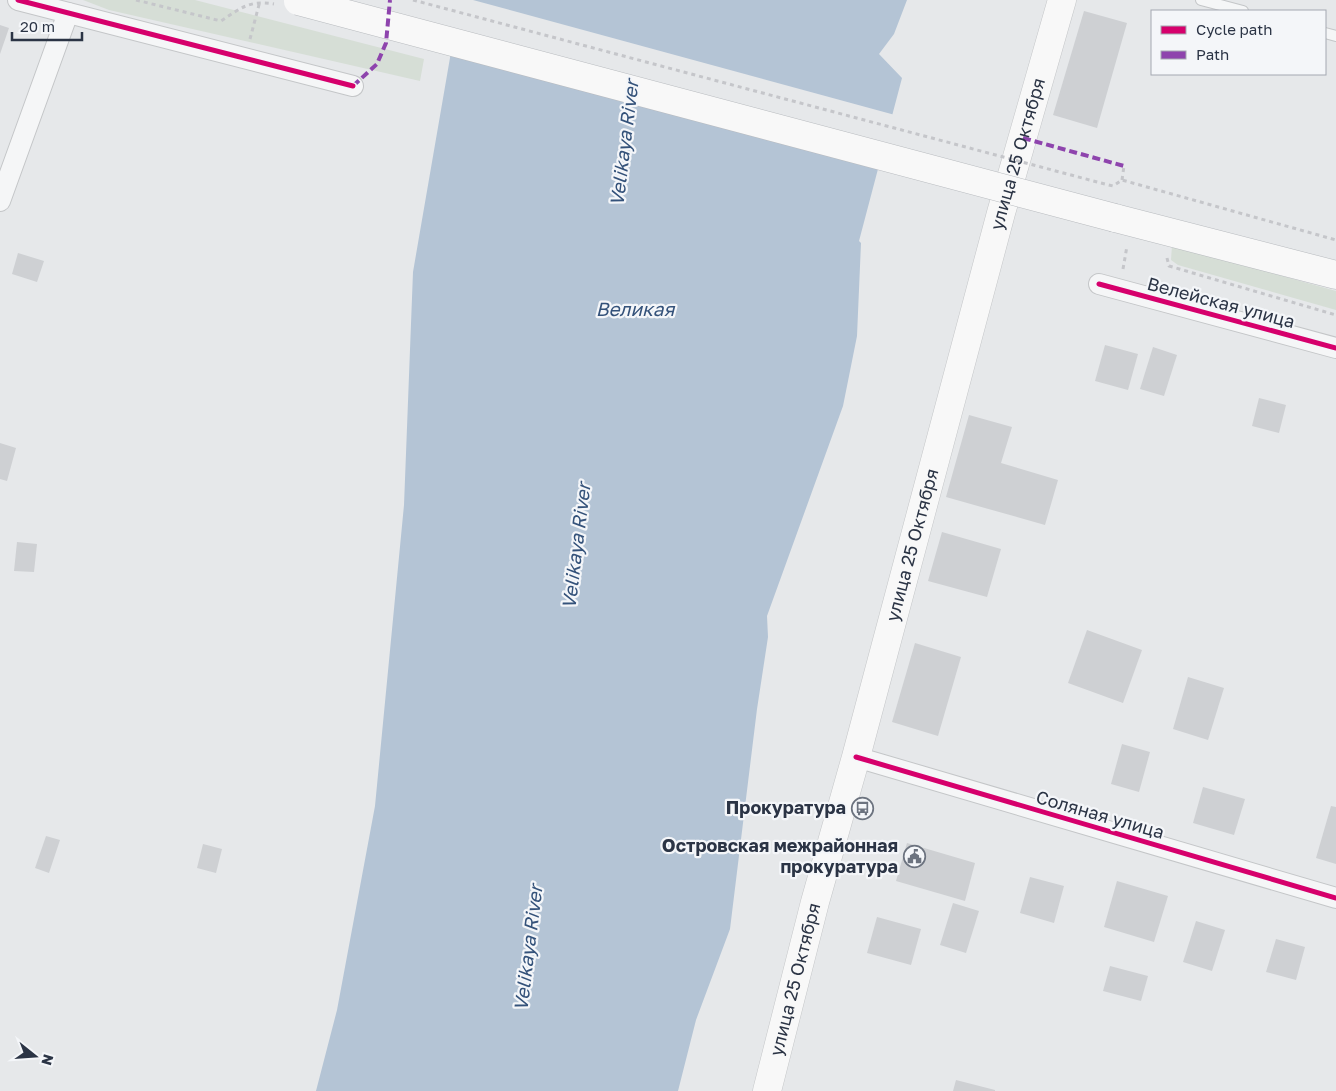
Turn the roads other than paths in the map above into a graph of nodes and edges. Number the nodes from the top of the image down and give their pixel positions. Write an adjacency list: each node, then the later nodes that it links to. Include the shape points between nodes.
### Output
1 (18, 0): 6 (street)
2 (1062, 0): 12 (main road, улица 25 Октября, via 1001,213)
3 (1201, 0): 5 (lane)
4 (290, 2): 9 (main road, bridge)
5 (1239, 10)
6 (68, 13): 7 (street); 8 (street)
7 (353, 86)
8 (0, 201)
9 (1336, 275)
10 (1099, 284): 11 (street, Велейская улица)
11 (1336, 348)
12 (856, 757): 13 (street, Соляная улица); 14 (main road, улица 25 Октября)
13 (1336, 898)
14 (767, 1091)

